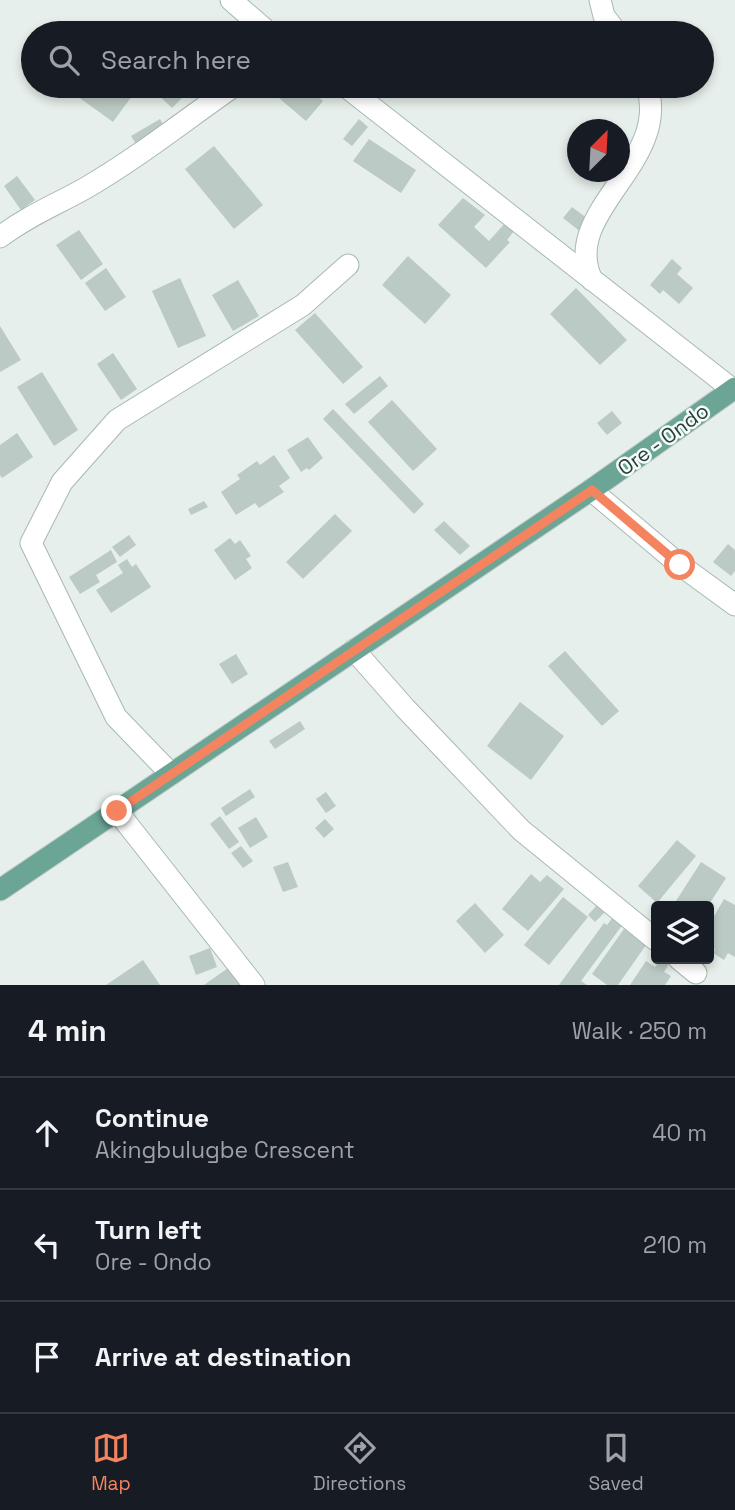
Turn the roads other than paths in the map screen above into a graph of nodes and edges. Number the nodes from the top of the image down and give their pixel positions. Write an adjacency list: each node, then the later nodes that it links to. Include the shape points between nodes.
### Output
1 (231, 0): 3 (street)
2 (600, 0): 4 (street)
3 (255, 21)
4 (608, 21)
5 (217, 98): 8 (street, via 145,150)
6 (360, 98): 10 (street)
7 (652, 98): 10 (street, via 650,126 640,152 592,228 586,267)
8 (0, 237)
9 (348, 265): 15 (street, via 303,305 117,420 62,482 31,543 116,717)
10 (592, 280): 11 (street)
11 (734, 388): 12 (main road, Ore - Ondo)
12 (592, 490): 13 (street, via 680,565); 14 (main road, Ore - Ondo)
13 (735, 604)
14 (354, 650): 15 (main road, Ore - Ondo); 18 (street, via 521,830)
15 (171, 774): 16 (main road, Ore - Ondo)
16 (117, 811): 17 (main road, Ore - Ondo); 21 (street)
17 (0, 890)
18 (651, 936)
19 (685, 964): 20 (street)
20 (696, 973)
21 (254, 985)

